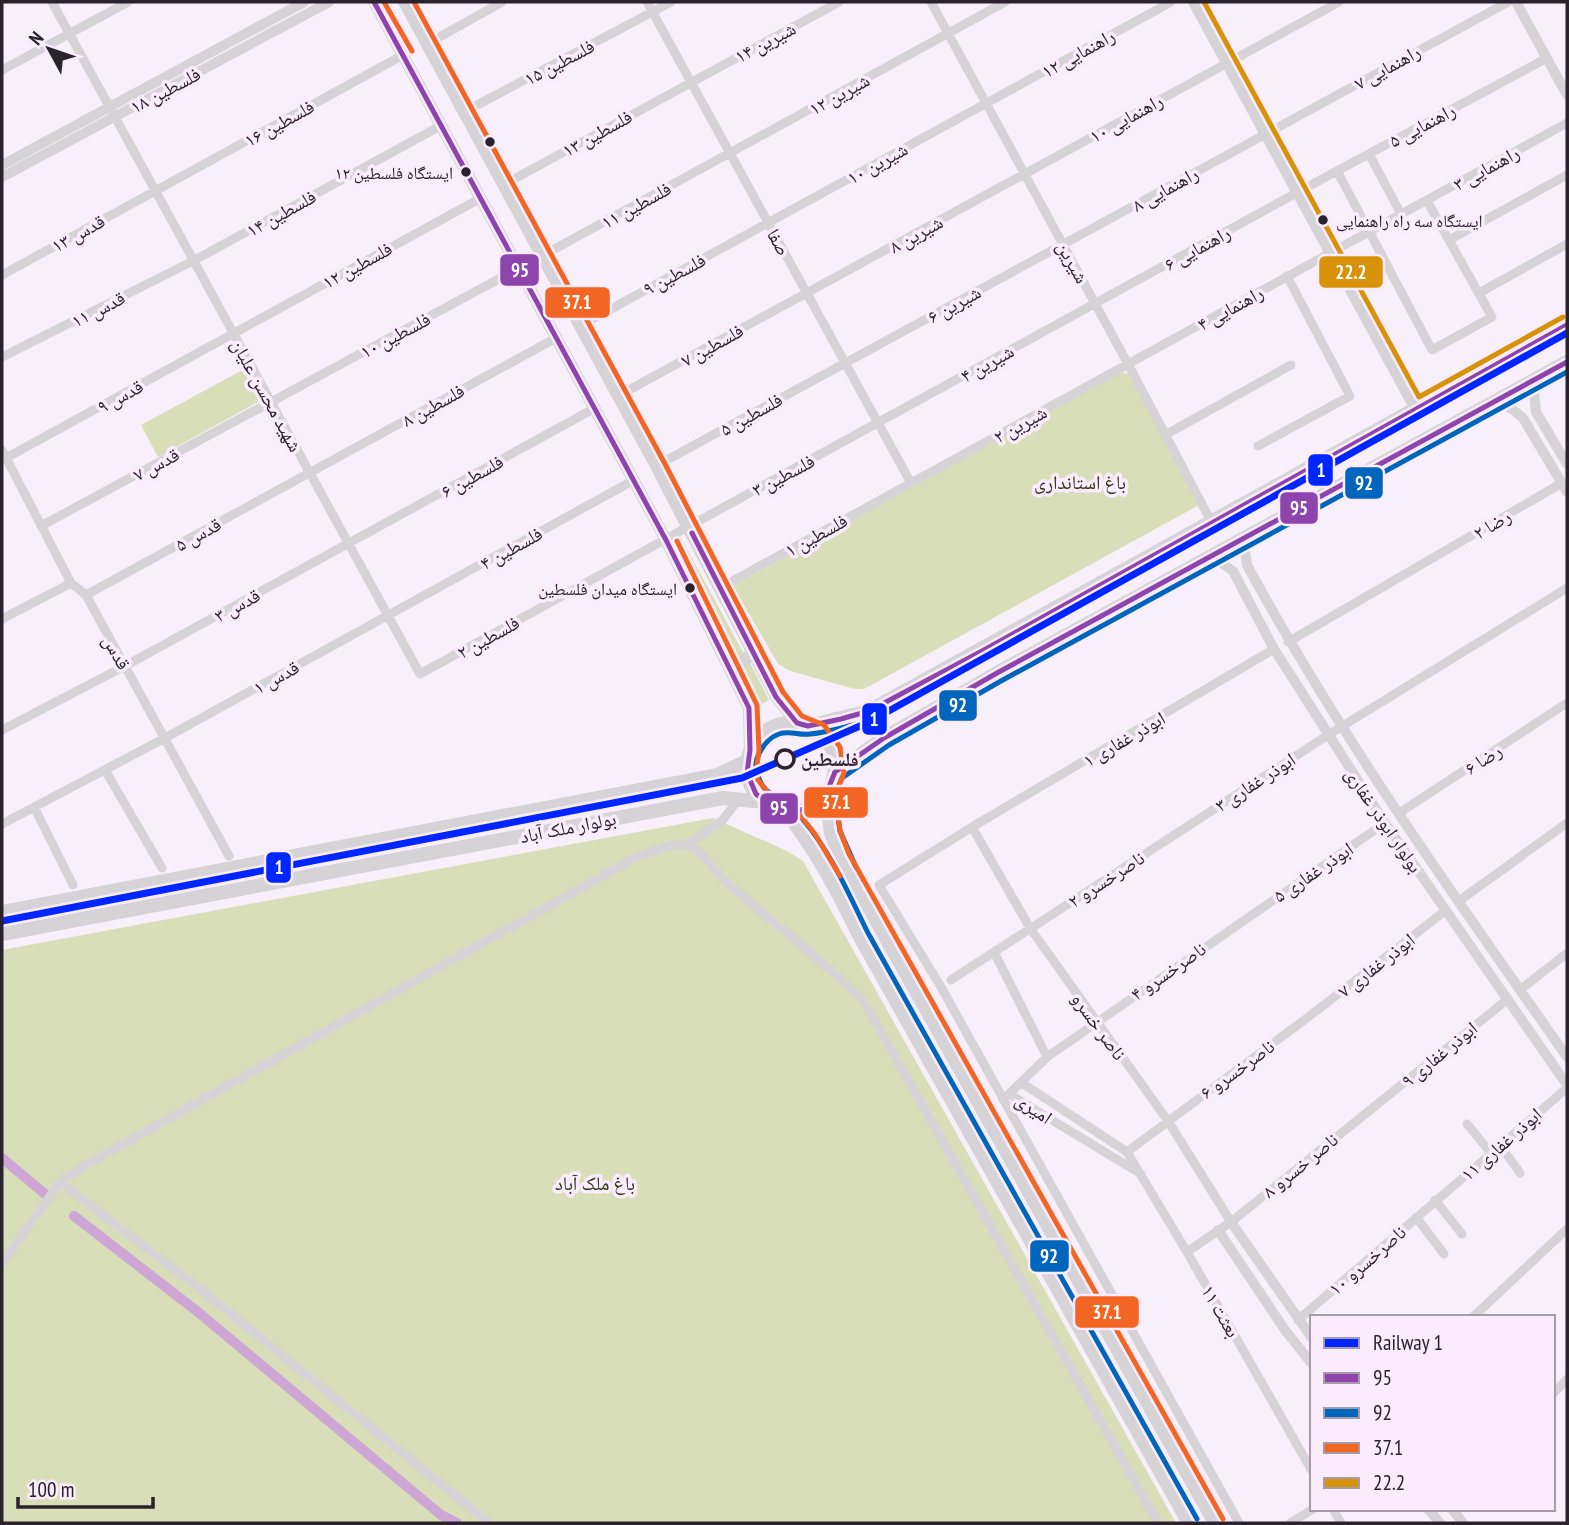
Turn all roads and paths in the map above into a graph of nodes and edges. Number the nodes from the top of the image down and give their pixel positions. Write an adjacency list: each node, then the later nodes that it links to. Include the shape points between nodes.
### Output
1 (52, 2): 19 (street, شهید محسن علیان)
2 (128, 2): 19 (street)
3 (304, 2): 29 (street, فلسطین ۱۸)
4 (329, 2): 29 (street, فلسطین ۱۸)
5 (374, 2): 22 (main road)
6 (404, 2): 21 (main road)
7 (502, 2): 21 (street)
8 (647, 2): 18 (street, صفا)
9 (671, 2): 18 (street, فلسطین ۱۵)
10 (839, 2): 26 (street, شیرین ۱۴)
11 (930, 2): 20 (street, شیرین)
12 (1005, 2): 20 (street, شیرین ۱۲)
13 (1171, 2): 28 (street, راهنمایی ۱۲)
14 (1194, 2): 24 (main road)
15 (1339, 2): 24 (street, راهنمایی ۱۰)
16 (1508, 2): 33 (street, راهنمایی ۷)
17 (1516, 2): 23 (street)
18 (653, 12): 26 (street, صفا); 30 (street, فلسطین ۱۵)
19 (70, 34): 25 (street); 29 (street, شهید محسن علیان)
20 (948, 34): 28 (street, شیرین); 34 (street, شیرین ۱۲)
21 (427, 44): 30 (main road)
22 (403, 55): 32 (main road); 42 (street, فلسطین ۱۶)
23 (1547, 58): 27 (street); 35 (street, راهنمایی ۵)
24 (1227, 62): 33 (main road); 38 (street, راهنمایی ۱۰)
25 (2, 70)
26 (691, 82): 34 (street, صفا); 41 (street, فلسطین ۱۳)
27 (1567, 95)
28 (986, 103): 38 (street, شیرین); 47 (street, شیرین ۱۰)
29 (112, 112): 36 (street, فلسطین ۱۸); 40 (street, فلسطین ۱۸); 42 (street, شهید محسن علیان)
30 (464, 112): 41 (main road)
31 (1567, 123): 45 (street, راهنمایی ۳)
32 (442, 125): 44 (main road); 54 (street, فلسطین ۱۴)
33 (1266, 133): 43 (main road); 50 (street, راهنمایی ۸)
34 (730, 153): 47 (street, صفا); 53 (street, فلسطین ۱۱)
35 (1369, 154): 37 (street, راهنمایی ۵); 46 (street)
36 (2, 165)
37 (1337, 171): 43 (street, راهنمایی ۵); 48 (street)
38 (1025, 174): 50 (street, شیرین); 58 (street, شیرین ۸)
39 (1567, 175): 49 (street)
40 (2, 177)
41 (503, 185): 53 (main road)
42 (155, 191): 54 (street, شهید محسن علیان); 56 (street, قدس ۱۳)
43 (1298, 192): 52 (main road); 60 (street, راهنمایی ۶)
44 (481, 198): 55 (main road); 63 (street, فلسطین ۱۲)
45 (1427, 201): 46 (street, راهنمایی ۳); 49 (street)
46 (1401, 214): 48 (street, راهنمایی ۳)
47 (769, 223): 58 (street, صفا); 62 (street, فلسطین ۹)
48 (1369, 232): 52 (street, راهنمایی ۳); 59 (street, via 1432,350 1492,317)
49 (1449, 240): 59 (street)
50 (1063, 244): 60 (street, شیرین); 67 (street, شیرین ۶)
51 (1567, 244): 59 (street)
52 (1331, 252): 57 (street, راهنمایی ۴); 75 (main road)
53 (542, 256): 55 (main road); 62 (main road)
54 (193, 261): 63 (street, شهید محسن علیان); 65 (street, قدس ۱۱)
55 (519, 268): 64 (main road); 73 (street, فلسطین ۱۰)
56 (2, 275)
57 (1287, 276): 68 (street, راهنمایی ۴); 80 (street, via 1350,396)
58 (807, 293): 67 (street, صفا); 71 (street, فلسطین ۷)
59 (1479, 293)
60 (1096, 303): 68 (street, شیرین); 78 (street, شیرین ۴)
61 (1567, 325): 75 (main road)
62 (580, 326): 71 (main road)
63 (233, 333): 73 (street, شهید محسن علیان); 81 (street, قدس ۹)
64 (556, 338): 74 (main road); 84 (street, فلسطین ۸)
65 (2, 358)
66 (1567, 362): 70 (main road)
67 (845, 363): 78 (street, صفا); 83 (street, فلسطین ۵)
68 (1128, 364): 79 (street, شیرین); 86 (street, شیرین ۲)
69 (1291, 365): 79 (street)
70 (1533, 381): 72 (main road); 76 (street)
71 (618, 396): 83 (main road)
72 (1497, 401): 77 (street); 91 (main road)
73 (271, 402): 84 (street, شهید محسن علیان); 89 (street, قدس ۷)
74 (595, 408): 85 (main road); 93 (street, فلسطین ۶)
75 (1416, 409): 88 (main road)
76 (1536, 412): 77 (street, via 1525,411); 82 (street)
77 (1523, 418): 87 (street)
78 (878, 423): 86 (street, صفا); 90 (street, فلسطین ۳)
79 (1165, 435): 88 (street, شیرین)
80 (1258, 446)
81 (5, 461): 89 (street, قدس)
82 (1567, 464)
83 (656, 466): 90 (main road)
84 (310, 473): 93 (street, شهید محسن علیان); 100 (street, قدس ۵)
85 (634, 480): 92 (main road); 101 (street, فلسطین ۴)
86 (911, 483): 98 (street, فلسطین ۱)
87 (1564, 488): 103 (street, رضا ۲)
88 (1212, 523): 106 (main road)
89 (41, 526): 97 (street, قدس)
90 (688, 526): 92 (street, فلسطین ۳); 98 (main road)
91 (1249, 537): 94 (main road); 95 (street)
92 (666, 540): 107 (main road); 110 (street, فلسطین ۲)
93 (348, 544): 101 (street, شهید محسن علیان); 108 (street, قدس ۳)
94 (1204, 561): 96 (street, via 1220,562); 109 (main road)
95 (1247, 565): 96 (street, via 1240,564); 103 (street, بولوار ابوذر غفاری)
96 (1233, 571): 105 (street, بولوار ابوذر غفاری)
97 (71, 583): 100 (street, قدس); 102 (street)
98 (720, 588): 104 (main road)
99 (1567, 588): 113 (street, ابوذر غفاری ۳)
100 (86, 595): 108 (street, قدس)
101 (388, 615): 110 (street, شهید محسن علیان); 116 (street, قدس ۱)
102 (2, 619)
103 (1289, 642): 113 (street, بولوار ابوذر غفاری)
104 (751, 649): 107 (main road, via 743,663); 112 (main road, via 776,697)
105 (1274, 649): 115 (street, بولوار ابوذر غفاری); 130 (street, ابوذر غفاری ۱)
106 (984, 650): 109 (main road, via 985,664); 112 (main road, via 869,711)
107 (726, 662): 117 (main road, via 749,709)
108 (125, 666): 114 (street, قدس ۳); 116 (street, قدس)
109 (997, 673): 119 (main road)
110 (420, 674)
111 (1567, 703): 126 (street, رضا ۶)
112 (803, 724): 117 (main road, via 774,726 764,732); 119 (main road, via 827,740)
113 (1342, 728): 115 (street, ابوذر غفاری ۳); 126 (street, بولوار ابوذر غفاری)
114 (2, 730)
115 (1328, 735): 129 (street, بولوار ابوذر غفاری); 131 (street, ابوذر غفاری ۳)
116 (165, 738): 118 (street, قدس ۱); 133 (street, قدس)
117 (749, 755): 120 (main road, بولوار ملک آباد); 123 (main road, via 750,784)
118 (105, 770): 124 (street, قدس ۱); 134 (street)
119 (835, 772): 121 (main road)
120 (717, 775): 122 (main road, via 727,783); 138 (main road, بولوار ملک آباد)
121 (827, 794): 125 (main road, via 808,808); 140 (main road, via 831,833)
122 (730, 799): 123 (main road, بولوار ملک آباد); 132 (street, via 722,821); 142 (main road, بولوار ملک آباد)
123 (764, 802): 125 (main road)
124 (33, 807): 128 (street, قدس ۱); 135 (street)
125 (785, 811): 143 (main road, via 825,867)
126 (1399, 813): 136 (street, بولوار ابوذر غفاری)
127 (1567, 823): 136 (street)
128 (2, 824)
129 (1385, 824): 137 (street, بولوار ابوذر غفاری); 139 (street, ابوذر غفاری ۵)
130 (972, 827): 141 (street, ناصر خسرو); 185 (street, ابوذر غفاری ۱, via 880,885 941,986)
131 (1182, 829): 141 (street, ناصرخسرو ۲)
132 (687, 845): 163 (street, via 640,855); 182 (street, via 705,855 722,880 864,1002)
133 (229, 856)
134 (162, 868)
135 (73, 885)
136 (1459, 901): 137 (street); 147 (street, بولوار ابوذر غفاری)
137 (1445, 911): 148 (street, بولوار ابوذر غفاری); 149 (street, ابوذر غفاری ۷)
138 (2, 912)
139 (1241, 921): 150 (street, ناصرخسرو ۴)
140 (880, 927): 143 (main road); 184 (main road)
141 (1030, 929): 144 (street, ناصرخسرو ۲); 150 (street, ناصر خسرو)
142 (2, 934)
143 (860, 937): 183 (main road)
144 (994, 952): 146 (street, ناصرخسرو ۲); 151 (street)
145 (1567, 953): 147 (street)
146 (951, 980)
147 (1520, 990): 152 (street, بولوار ابوذر غفاری)
148 (1508, 999): 154 (street, بولوار ابوذر غفاری); 155 (street, ابوذر غفاری ۹)
149 (1307, 1018): 156 (street, ناصرخسرو ۶)
150 (1096, 1022): 151 (street, ناصرخسرو ۴); 156 (street, ناصر خسرو)
151 (1047, 1056): 153 (street, ناصرخسرو ۴)
152 (1567, 1057)
153 (1022, 1083): 159 (street, امیری); 162 (street, امیری, via 1009,1094)
154 (1567, 1086): 158 (street, ابوذر غفاری ۱۱)
155 (1370, 1108): 166 (street, ناصر خسرو ۸)
156 (1168, 1121): 159 (street, ناصرخسرو ۶); 166 (street, ناصر خسرو)
157 (1467, 1124): 160 (street)
158 (1500, 1145): 160 (street, ابوذر غفاری ۱۱); 161 (street)
159 (1127, 1152): 162 (street, بعثت ۱۱)
160 (1491, 1153): 164 (street, ابوذر غفاری ۱۱)
161 (1520, 1173)
162 (1140, 1174): 170 (street, بعثت ۱۱)
163 (60, 1182): 172 (street); 181 (street)
164 (1436, 1200): 165 (street, ناصرخسرو ۱۰); 169 (street)
165 (1416, 1217): 171 (street); 174 (street, ناصرخسرو ۱۰)
166 (1231, 1222): 168 (street, ناصر خسرو ۸); 174 (street)
167 (1567, 1229): 173 (street)
168 (1218, 1230): 170 (street, ناصر خسرو ۸); 176 (street)
169 (1462, 1234)
170 (1188, 1252): 179 (street, بعثت ۱۱)
171 (1444, 1254)
172 (2, 1264)
173 (1475, 1315)
174 (1298, 1320): 175 (street)
175 (1310, 1335)
176 (1310, 1361)
177 (1567, 1379): 178 (street)
178 (1555, 1392)
179 (1310, 1467)
180 (1310, 1511): 186 (street)
181 (489, 1523)
182 (1158, 1523)
183 (1189, 1523)
184 (1214, 1523)
185 (1239, 1523)
186 (1290, 1523)

